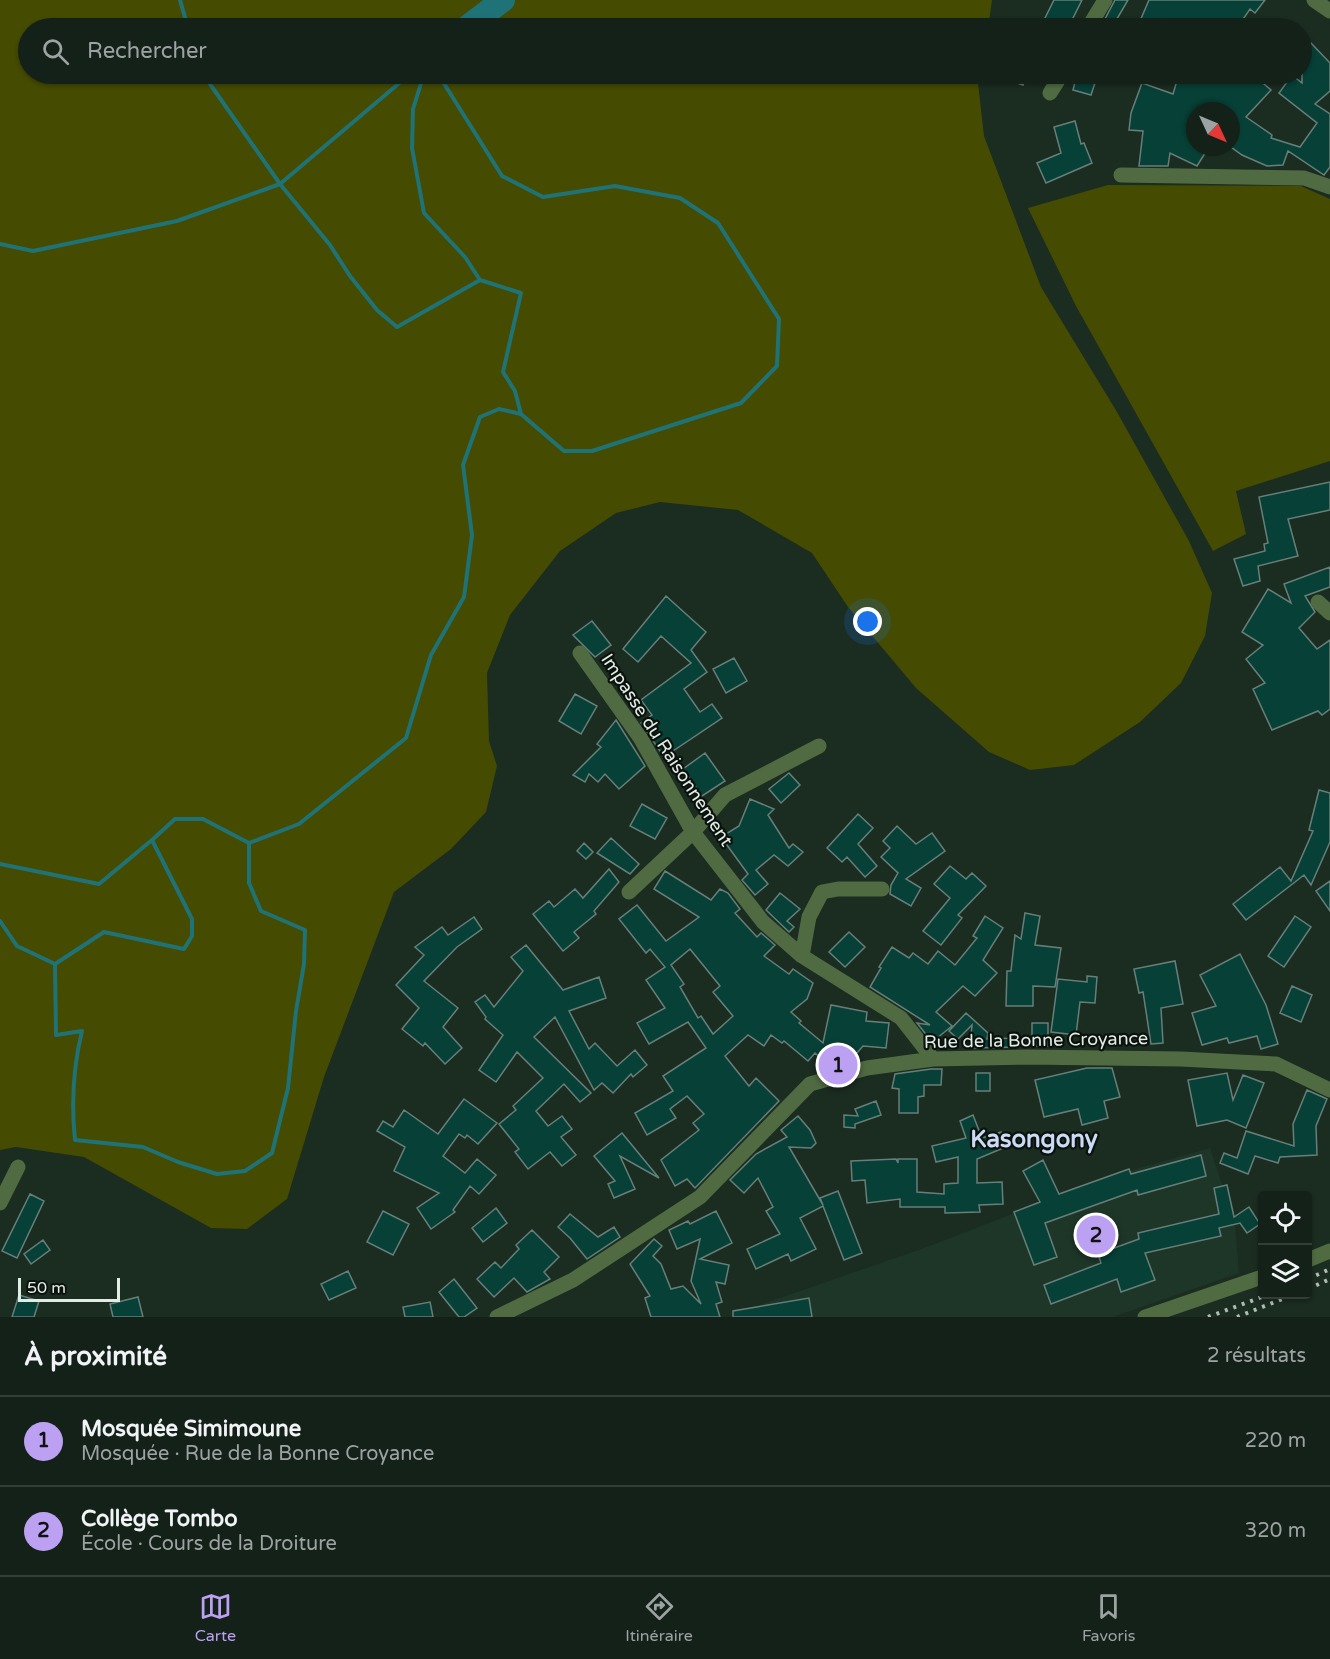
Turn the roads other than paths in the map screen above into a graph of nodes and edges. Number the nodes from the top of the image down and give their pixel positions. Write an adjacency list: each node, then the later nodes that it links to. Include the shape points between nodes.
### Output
1 (1105, 0): 4 (street)
2 (1314, 0): 3 (street)
3 (1330, 11)
4 (1094, 18)
5 (1056, 84): 6 (street)
6 (1050, 93)
7 (1121, 175): 8 (street, via 1305,178)
8 (1330, 187)
9 (1318, 602): 10 (street)
10 (1330, 613)
11 (580, 653): 13 (street, Impasse du Raisonnement, via 641,739)
12 (819, 746): 13 (street, via 725,795)
13 (693, 832): 15 (street); 16 (street, Impasse du Raisonnement, via 763,922)
14 (882, 889): 16 (street, via 822,892 809,917)
15 (629, 892)
16 (802, 956): 17 (street, Impasse du Raisonnement, via 901,1018)
17 (933, 1059): 18 (street, Rue de la Bonne Croyance, via 1026,1056 1276,1064); 24 (street, Rue de la Bonne Croyance, via 867,1068 810,1084 700,1197 573,1280)
18 (1330, 1090)
19 (18, 1167): 20 (street)
20 (0, 1203)
21 (1330, 1251): 22 (street)
22 (1312, 1258)
23 (1258, 1279): 25 (street)
24 (497, 1317)
25 (1145, 1317)

